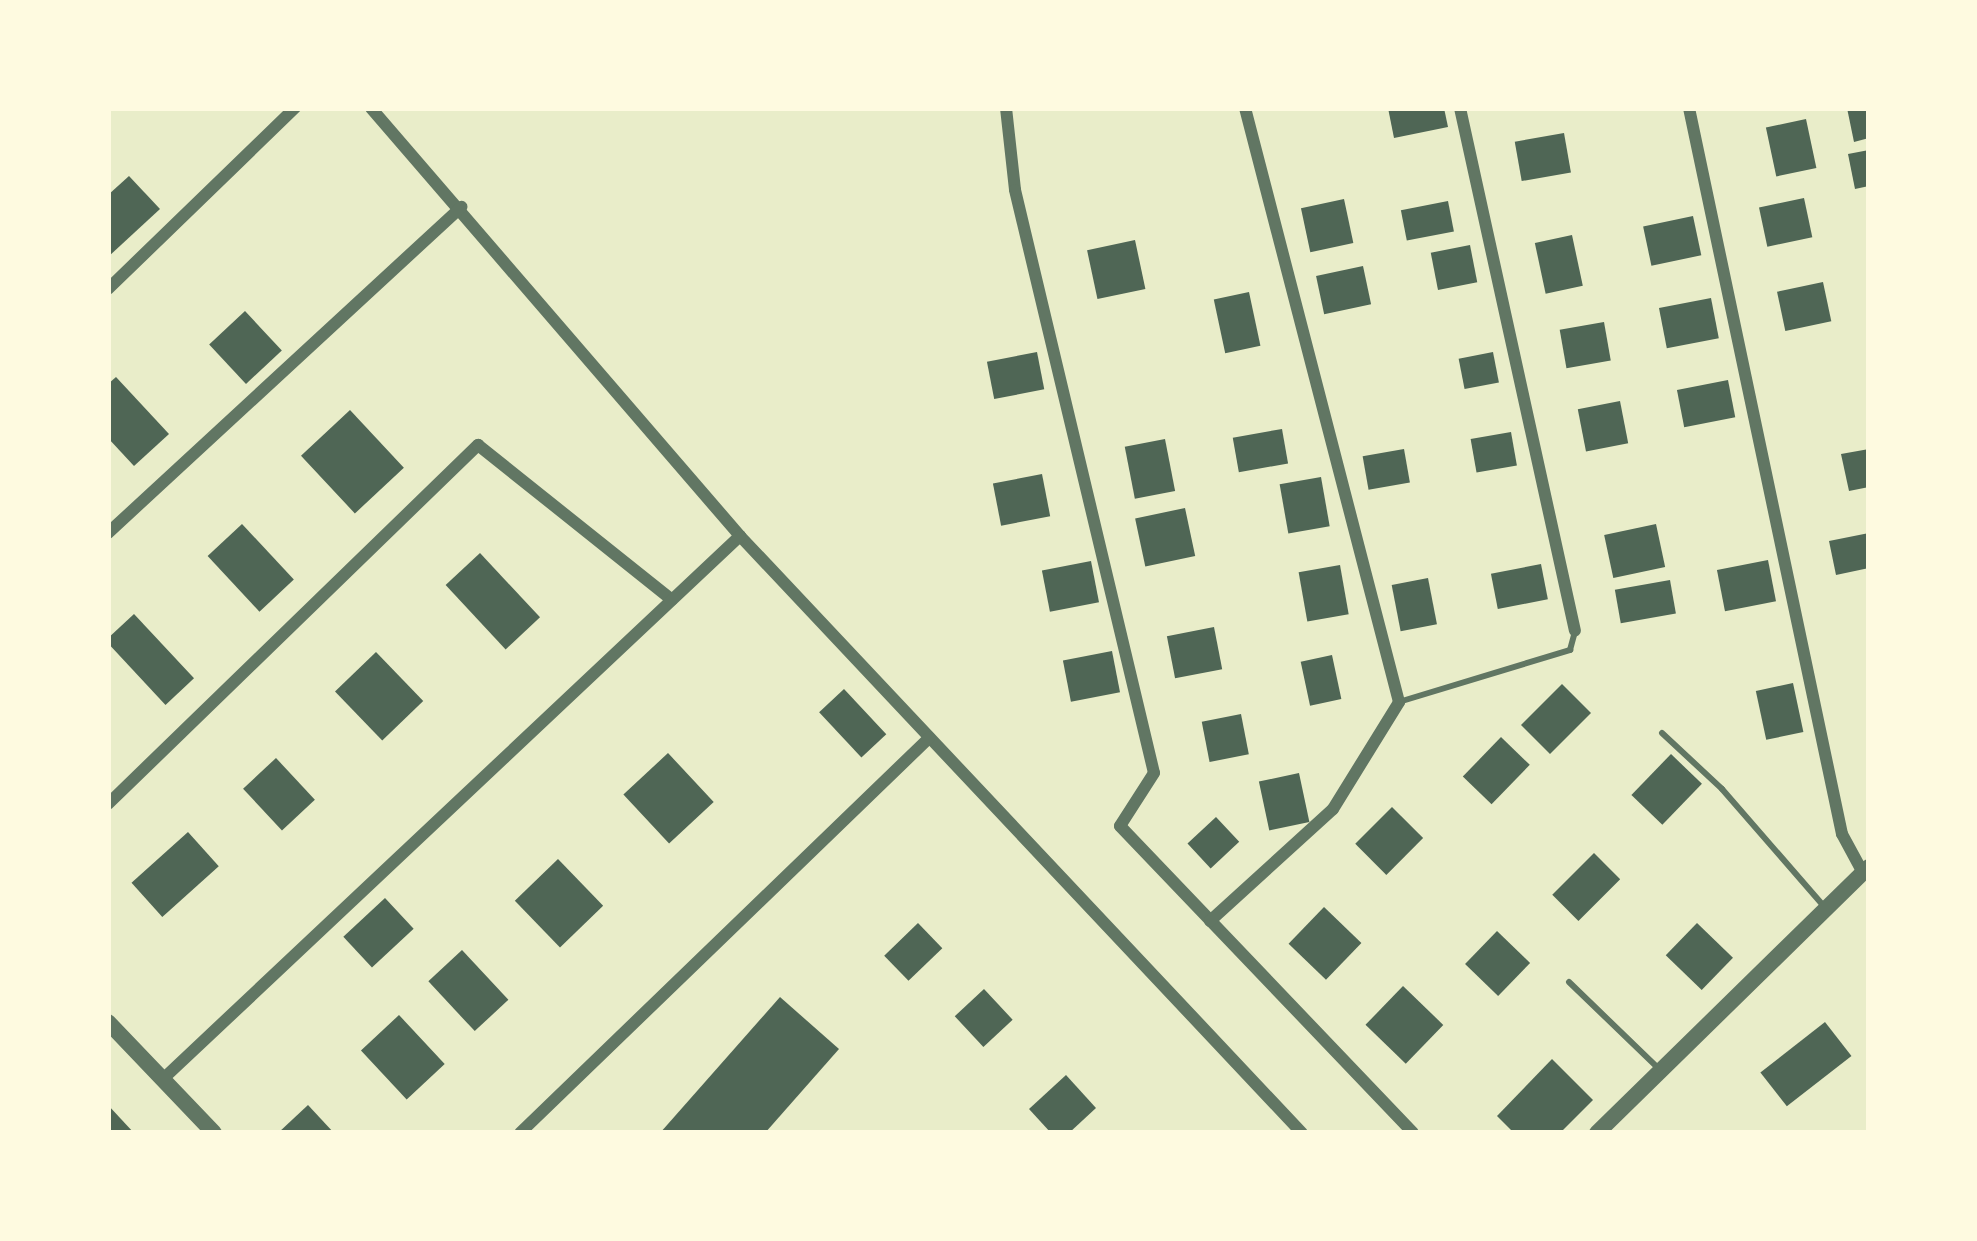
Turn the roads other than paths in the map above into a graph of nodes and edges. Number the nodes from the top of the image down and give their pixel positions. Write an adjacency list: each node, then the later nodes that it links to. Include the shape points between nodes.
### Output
1 (296, 108): 8 (street)
2 (371, 108): 7 (street)
3 (1006, 108): 19 (street, via 1015,190 1154,773 1120,826)
4 (1245, 108): 13 (street)
5 (1460, 108): 12 (street)
6 (1689, 108): 17 (street, via 1842,834)
7 (461, 207): 9 (street); 10 (street)
8 (108, 289)
9 (108, 533)
10 (740, 536): 11 (street); 15 (street)
11 (672, 600): 16 (street, via 478,446); 23 (street)
12 (1575, 632): 13 (lane, via 1570,650)
13 (1399, 702): 19 (street, via 1333,809)
14 (1662, 733): 18 (lane)
15 (928, 738): 25 (street); 26 (street)
16 (108, 804)
17 (1866, 869): 18 (street)
18 (1826, 907): 22 (street)
19 (1210, 921): 27 (street)
20 (1569, 982): 22 (lane)
21 (108, 1022): 23 (street)
22 (1660, 1071): 28 (street)
23 (164, 1078): 24 (street)
24 (214, 1133)
25 (520, 1133)
26 (1302, 1133)
27 (1413, 1133)
28 (1598, 1133)

